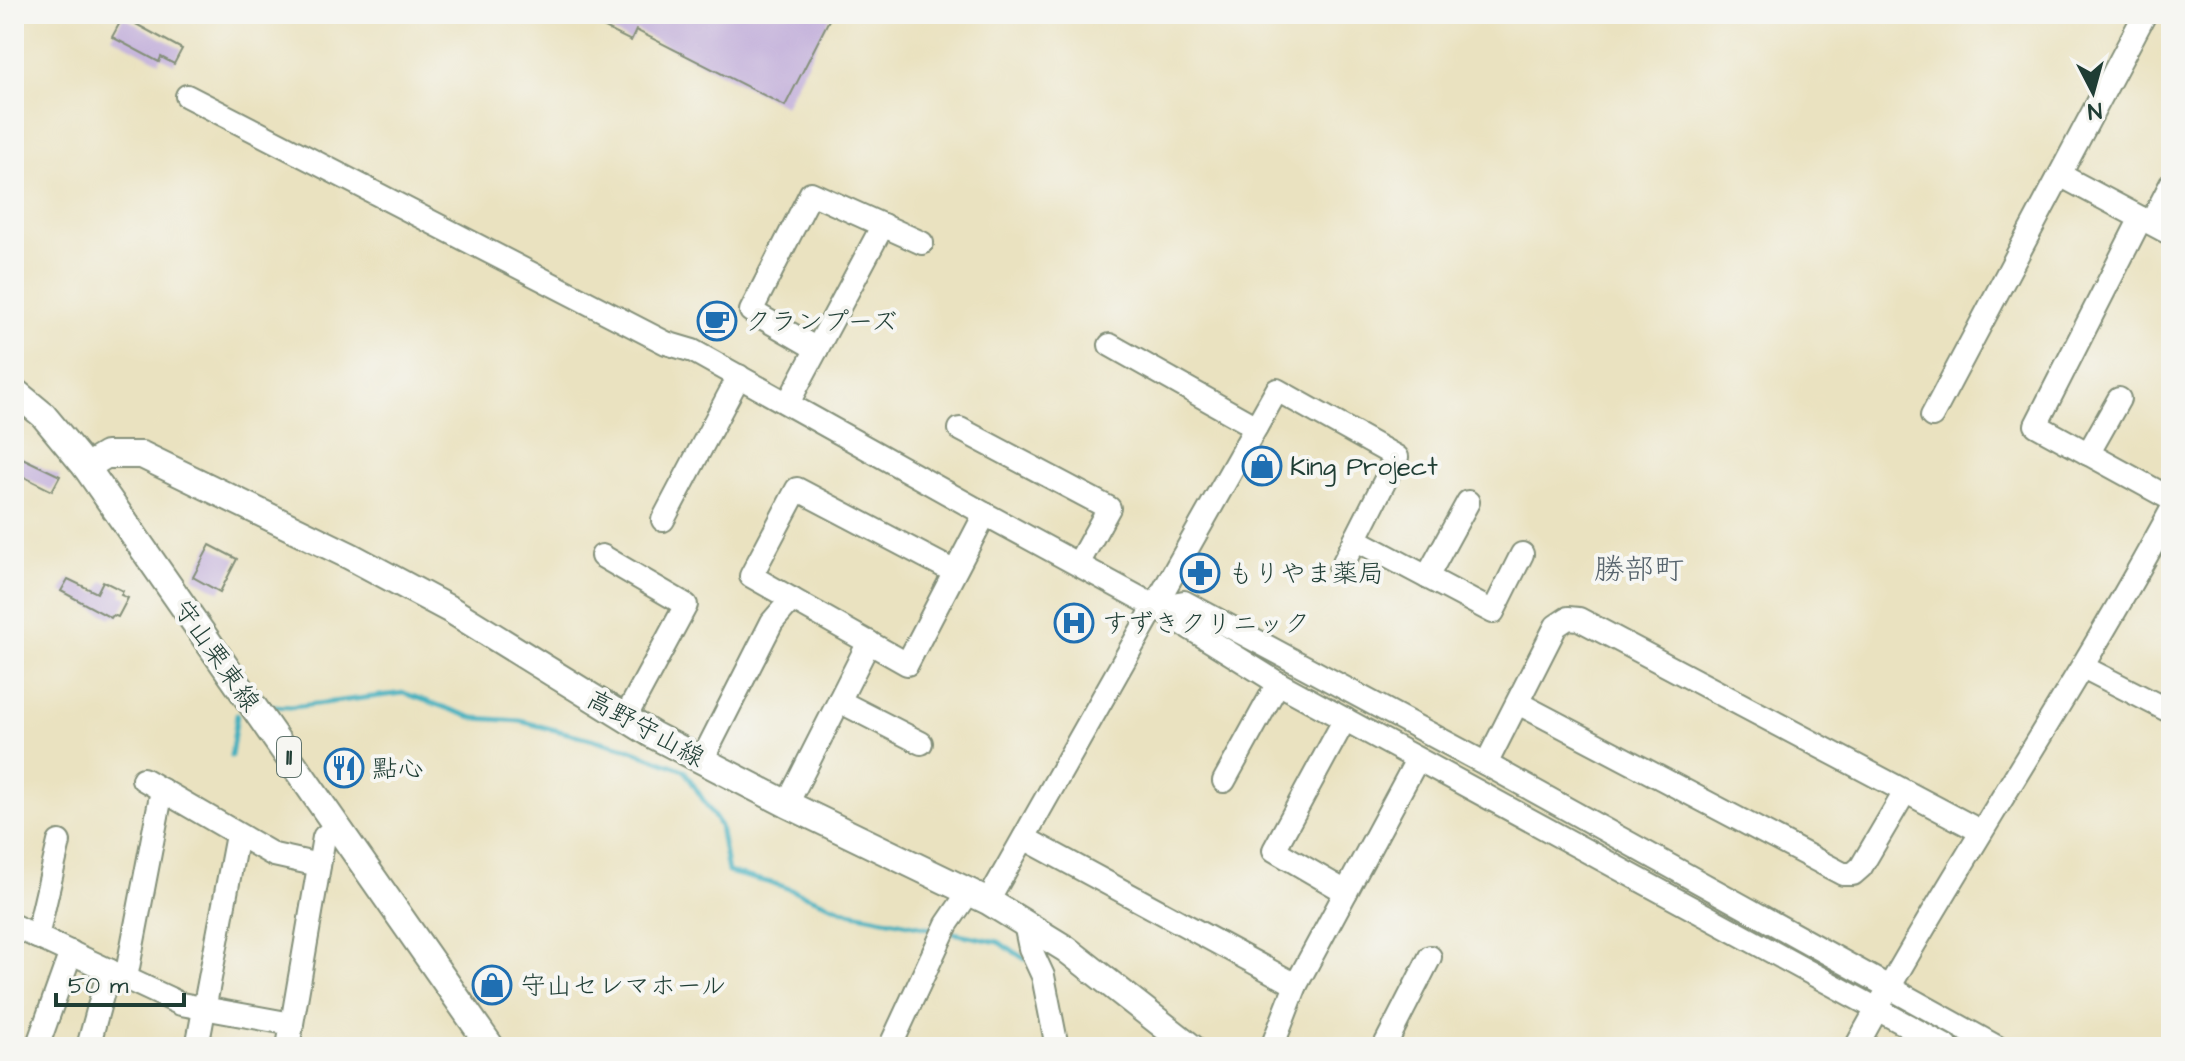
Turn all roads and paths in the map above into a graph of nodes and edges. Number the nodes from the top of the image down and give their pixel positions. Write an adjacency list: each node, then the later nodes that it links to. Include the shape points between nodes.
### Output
1 (2145, 14): 3 (street)
2 (187, 96): 11 (street, via 461,240)
3 (2060, 175): 5 (street); 15 (street)
4 (2171, 184): 5 (street)
5 (2146, 220): 7 (street); 18 (street, via 2036,425)
6 (883, 225): 8 (street); 10 (street); 10 (street, via 811,193 751,311)
7 (2171, 234)
8 (922, 243)
9 (1110, 345): 16 (street)
10 (817, 349): 14 (street)
11 (739, 376): 14 (street); 24 (street)
12 (14, 391): 19 (main road, 守山栗東線 / 11, via 43,415)
13 (2119, 399): 18 (street)
14 (788, 403): 23 (street)
15 (1932, 416)
16 (1256, 427): 25 (street, via 1277,390 1397,457); 34 (street)
17 (960, 429): 29 (street, via 1109,508)
18 (2088, 454): 20 (street)
19 (86, 467): 41 (main road, 高野守山線, via 106,455 142,455 451,610); 51 (main road, 守山栗東線 / 11)
20 (2171, 499)
21 (1468, 502): 32 (street)
22 (2171, 511): 26 (street)
23 (985, 514): 29 (street); 31 (street)
24 (663, 520)
25 (1355, 539): 30 (street); 32 (street)
26 (2162, 550): 36 (street)
27 (1522, 554): 32 (street, via 1493,612)
28 (602, 556): 41 (street, via 686,605)
29 (1078, 564): 34 (street)
30 (1340, 570)
31 (953, 571): 33 (street, via 797,489 751,576); 35 (street, via 907,664)
32 (1427, 577)
33 (792, 599): 35 (street); 45 (street, via 772,622)
34 (1156, 607): 37 (street); 43 (street, via 1184,602); 54 (street)
35 (869, 642): 38 (street)
36 (2083, 667): 40 (street); 52 (street)
37 (1278, 683): 42 (street); 48 (street)
38 (839, 701): 44 (street); 50 (street)
39 (1518, 703): 47 (street); 49 (street, via 1843,874 1861,867); 49 (street, via 1556,626 1568,618 1579,619)
40 (2171, 712)
41 (625, 718): 45 (main road, 高野守山線)
42 (1345, 719): 46 (street); 57 (street, via 1274,850)
43 (1444, 741): 46 (street); 47 (street)
44 (921, 743)
45 (702, 760): 50 (main road, 高野守山線)
46 (1424, 763): 57 (street); 68 (street)
47 (1486, 764): 66 (street)
48 (1224, 781)
49 (1905, 792): 52 (street)
50 (787, 804): 58 (main road, 高野守山線)
51 (337, 826): 56 (street, via 324,837); 74 (main road, 守山栗東線 / 11)
52 (1980, 831): 66 (street)
53 (237, 835): 56 (street, via 274,855); 64 (street, via 152,785); 67 (street)
54 (1024, 838): 58 (street); 65 (street)
55 (59, 842): 61 (street)
56 (319, 865): 69 (street)
57 (1346, 892): 65 (street)
58 (979, 896): 59 (main road, 高野守山線); 75 (street, via 947,924)
59 (1025, 924): 76 (street, via 1043,976); 77 (main road, 高野守山線, via 1066,949)
60 (14, 926): 61 (street)
61 (37, 937): 62 (street)
62 (71, 952): 64 (street); 70 (street)
63 (1430, 957): 79 (street)
64 (118, 974): 67 (street, via 181,1004); 71 (street)
65 (1296, 985): 78 (street)
66 (1889, 987): 68 (street); 82 (street)
67 (205, 1008): 69 (street); 72 (street)
68 (1877, 1008): 80 (street); 81 (street)
69 (292, 1024): 73 (street)
70 (37, 1047)
71 (88, 1047)
72 (197, 1047)
73 (288, 1047)
74 (491, 1047)
75 (890, 1047)
76 (1057, 1047)
77 (1191, 1047)
78 (1272, 1047)
79 (1384, 1047)
80 (1856, 1047)
81 (1947, 1047)
82 (1997, 1047)

